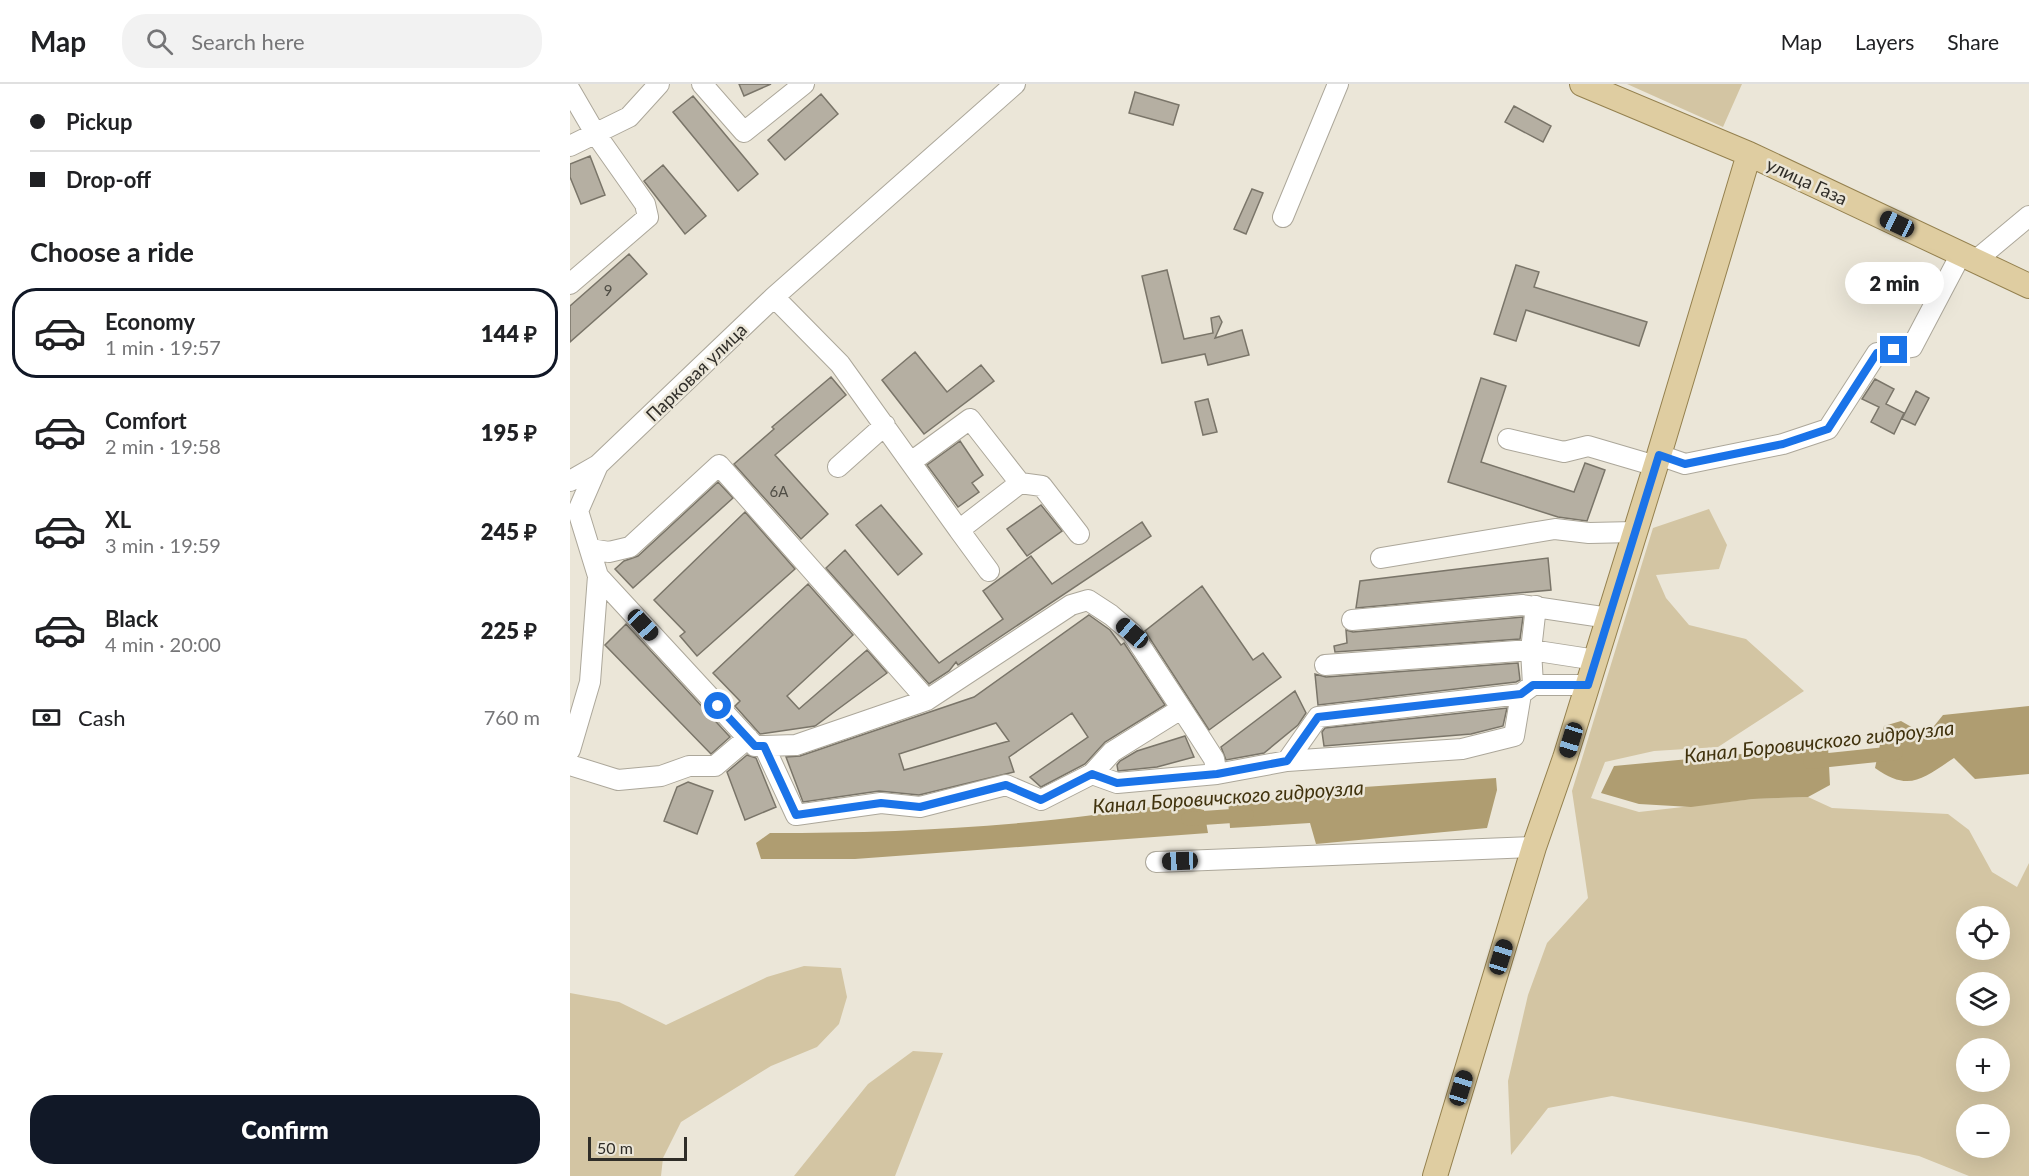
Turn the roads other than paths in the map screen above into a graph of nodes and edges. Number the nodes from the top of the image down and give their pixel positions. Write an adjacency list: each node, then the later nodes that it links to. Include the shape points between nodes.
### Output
1 (659, 84): 8 (street, via 629,117)
2 (702, 84): 3 (street, via 744,132)
3 (804, 84)
4 (1015, 84): 16 (street, Парковая улица)
5 (1338, 84): 12 (street)
6 (1582, 84): 10 (main road, улица Газа)
7 (570, 90): 8 (street)
8 (595, 134): 9 (street); 14 (street, via 645,204 648,217)
9 (570, 146)
10 (1749, 154): 13 (main road, улица Газа); 19 (main road)
11 (2029, 216): 13 (street)
12 (1284, 217)
13 (1968, 258): 15 (main road, улица Газа); 19 (street, via 1912,347 1877,353 1828,429 1783,444 1685,464)
14 (570, 284)
15 (2029, 286)
16 (774, 297): 17 (street, via 840,364); 21 (street, Парковая улица)
17 (885, 425): 20 (street); 22 (street)
18 (1508, 439): 19 (street, via 1564,452 1588,446)
19 (1658, 460): 27 (main road)
20 (911, 462): 24 (street, via 970,419); 26 (street)
21 (598, 465): 23 (street); 25 (street, Парковая улица)
22 (838, 467)
23 (570, 481)
24 (1020, 483): 26 (street); 28 (street, via 1042,486)
25 (574, 508): 29 (street, Парковая улица)
26 (959, 530): 31 (street)
27 (1635, 532): 30 (street, via 1555,529); 34 (main road)
28 (1079, 534)
29 (590, 549): 32 (street, Парковая улица); 41 (street, via 609,552 630,547 719,465)
30 (1381, 558)
31 (989, 571)
32 (598, 576): 43 (street); 44 (street, Парковая улица, via 590,682)
33 (1536, 606): 34 (street); 35 (street); 36 (street)
34 (1609, 618): 37 (main road)
35 (1352, 620)
36 (1532, 650): 37 (street); 38 (street); 40 (street)
37 (1596, 660): 39 (main road)
38 (1325, 665)
39 (1588, 685): 40 (street); 49 (main road)
40 (1527, 689): 45 (street, via 1318,717); 45 (street, via 1514,736 1462,749)
41 (927, 700): 42 (street, via 1071,605 1088,600 1132,633); 43 (street, via 796,745)
42 (1181, 709): 47 (street, via 1112,752); 48 (street, via 1214,759)
43 (756, 742): 46 (street, via 715,766 689,766 661,776 618,780); 47 (street, via 796,815 881,803 920,807 1006,785 1041,800)
44 (570, 750)
45 (1287, 761): 48 (street)
46 (570, 765)
47 (1092, 774): 48 (street, via 1117,783)
48 (1217, 774)
49 (1534, 847): 50 (street); 51 (main road)
50 (1156, 862)
51 (1435, 1176)

